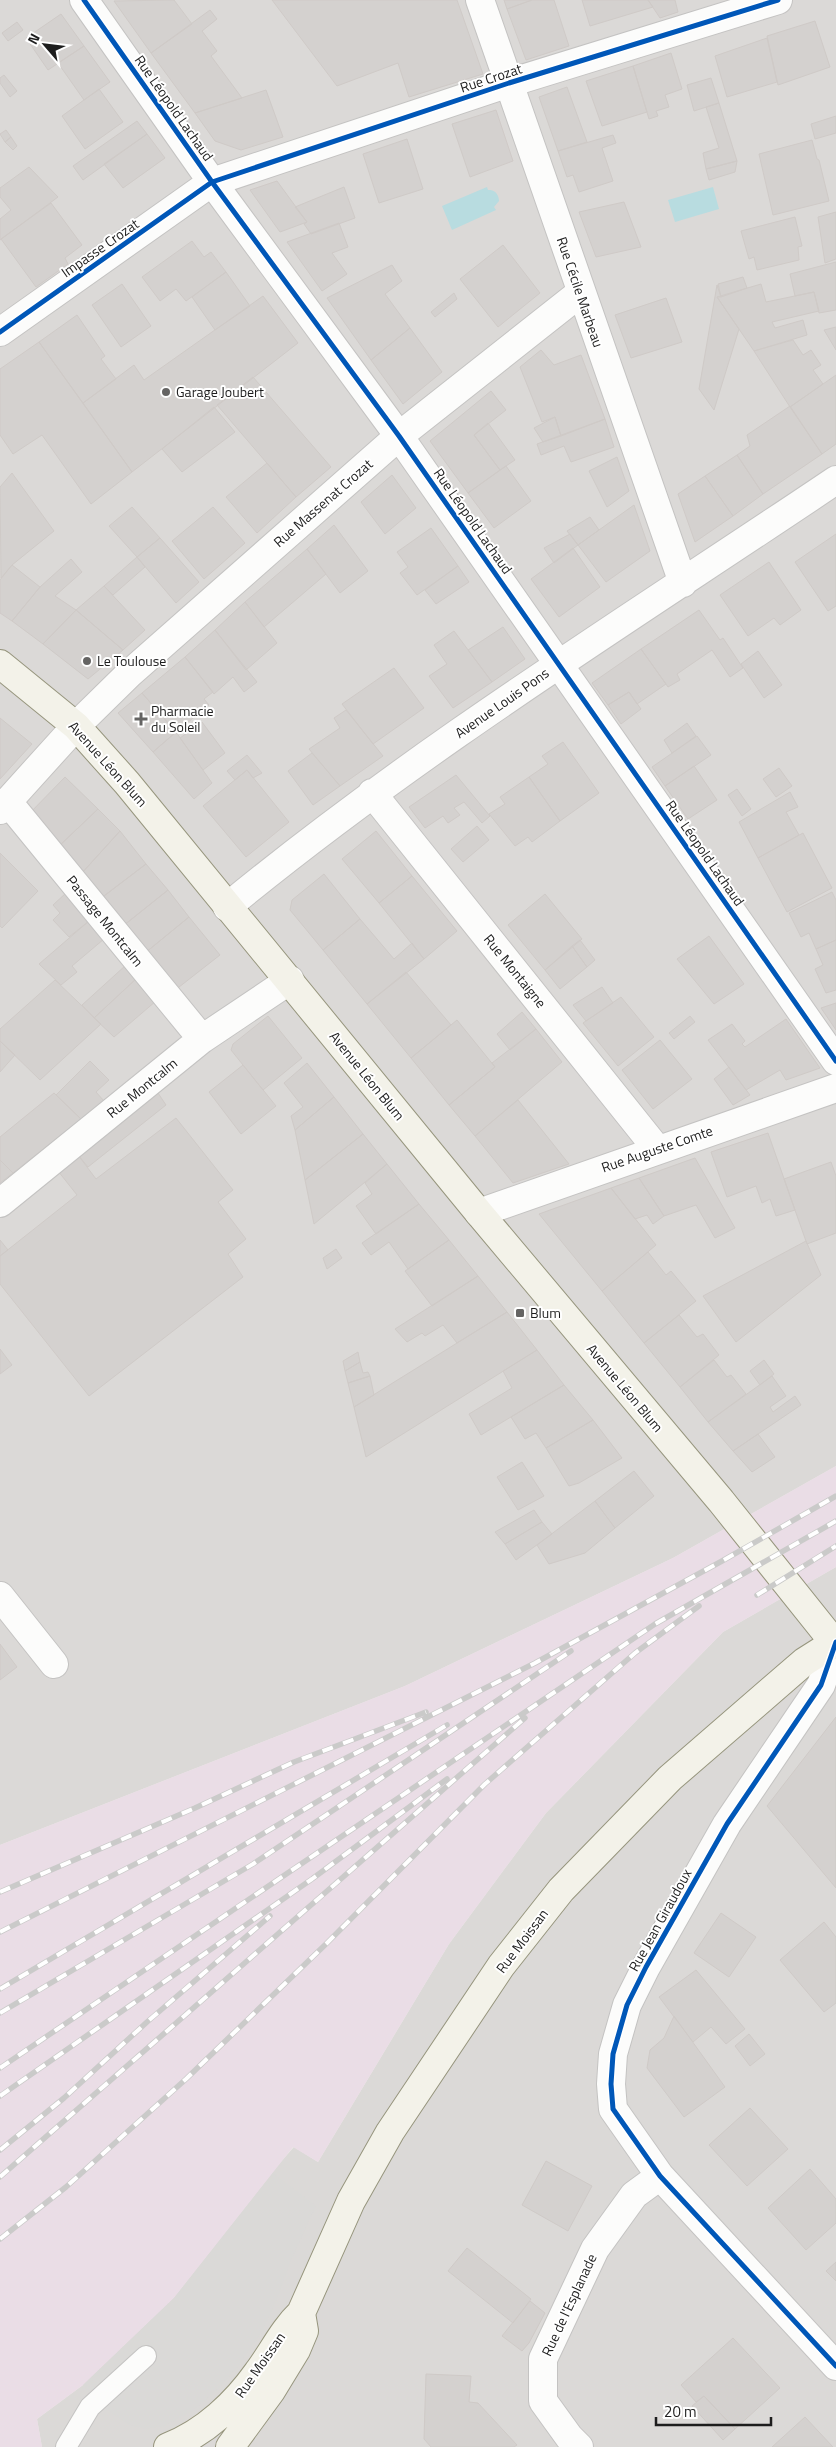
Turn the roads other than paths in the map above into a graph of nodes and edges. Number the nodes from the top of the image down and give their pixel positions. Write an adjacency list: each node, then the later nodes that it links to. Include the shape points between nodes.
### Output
1 (84, 0): 6 (street, Rue Léopold Lachaud)
2 (480, 0): 5 (street, Rue Cécile Marbeau)
3 (778, 0): 4 (street, Rue Crozat)
4 (740, 5): 5 (street, Rue Crozat)
5 (509, 84): 6 (street, Rue Crozat); 7 (street, Rue Cécile Marbeau)
6 (212, 182): 8 (street, Impasse Crozat); 9 (street, Rue Léopold Lachaud)
7 (580, 293): 9 (street, Rue Massenat Crozat); 11 (street, Rue Cécile Marbeau)
8 (0, 332)
9 (399, 436): 12 (street, Rue Léopold Lachaud); 14 (street, Rue Massenat Crozat, via 129,674)
10 (836, 480): 11 (street, Avenue Louis Pons)
11 (683, 583): 12 (street, Avenue Louis Pons)
12 (559, 663): 15 (street, Avenue Louis Pons); 20 (street, Rue Léopold Lachaud)
13 (0, 664): 14 (main road, Avenue Léon Blum)
14 (76, 726): 16 (street, Rue Massenat Crozat); 17 (main road, Avenue Léon Blum, via 127,783)
15 (372, 793): 17 (street, Avenue Louis Pons); 22 (street, Rue Montaigne)
16 (4, 806): 19 (street, Passage Montcalm)
17 (227, 907): 18 (main road, Avenue Léon Blum)
18 (290, 980): 19 (street, Rue Montcalm); 24 (main road, Avenue Léon Blum)
19 (202, 1039): 23 (street, Rue Montcalm)
20 (836, 1061)
21 (836, 1088): 22 (street, Rue Auguste Comte)
22 (657, 1149): 24 (street, Rue Auguste Comte)
23 (0, 1203)
24 (478, 1213): 26 (main road, Avenue Léon Blum)
25 (0, 1596): 27 (street)
26 (836, 1643): 28 (street, Rue Jean Giraudoux, via 821,1685 727,1824 628,2005 613,2054 613,2109); 29 (main road, Rue Moissan, via 804,1662 670,1778 561,1890 501,1966 390,2132 351,2201)
27 (54, 1664)
28 (660, 2176): 31 (street, Rue Jean Giraudoux); 35 (street, Rue de l'Esplanade, via 634,2195 595,2249 543,2359 543,2401)
29 (300, 2313): 33 (main road, Rue Moissan, via 287,2325 236,2400 213,2421); 34 (main road, Rue Moissan, via 304,2331 296,2350 267,2398)
30 (146, 2356): 32 (lane, via 90,2407)
31 (836, 2366)
32 (66, 2447)
33 (168, 2447)
34 (230, 2447)
35 (579, 2447)

